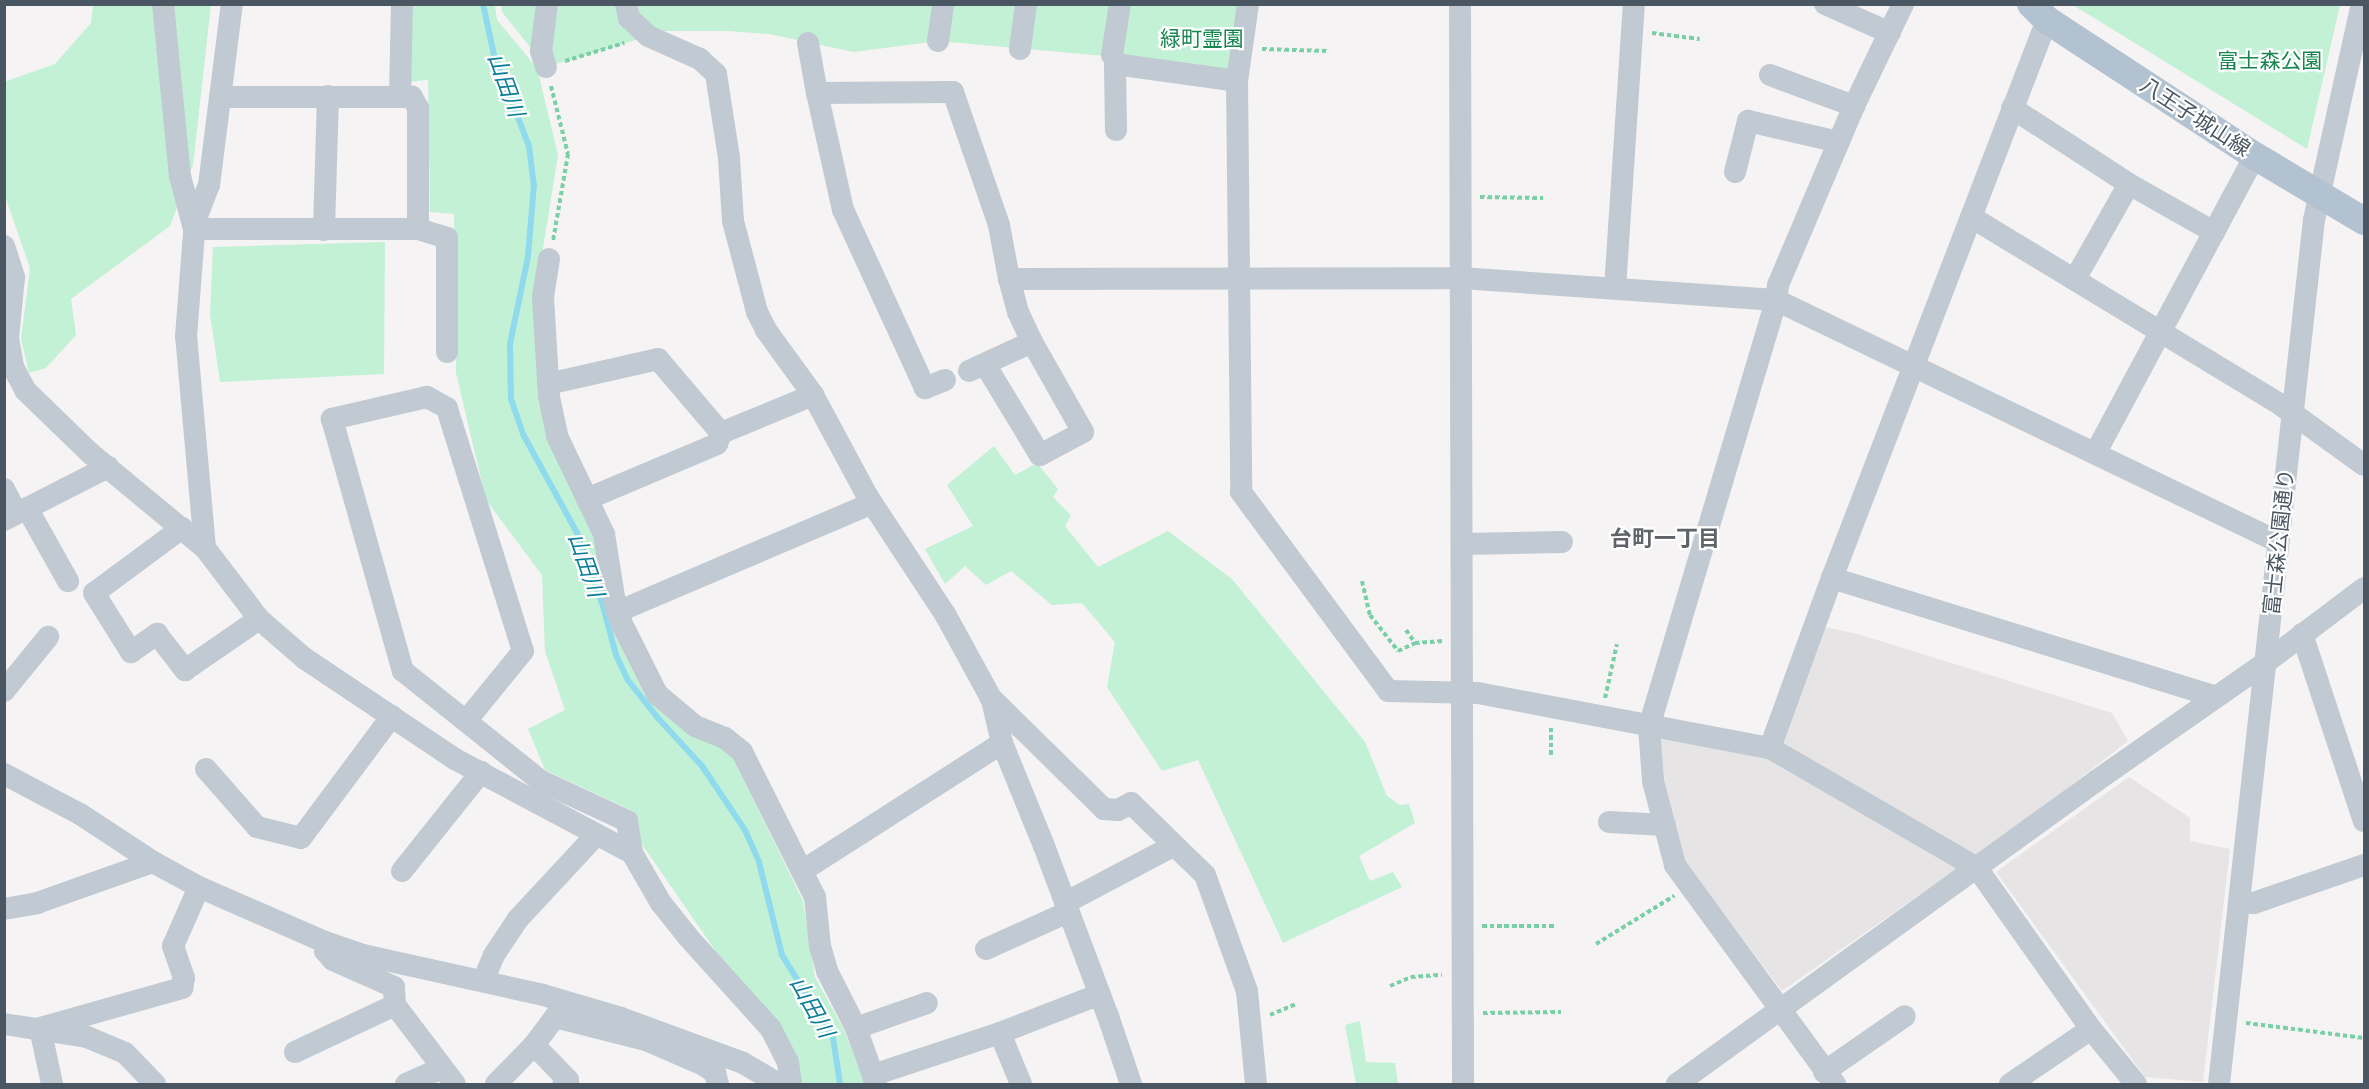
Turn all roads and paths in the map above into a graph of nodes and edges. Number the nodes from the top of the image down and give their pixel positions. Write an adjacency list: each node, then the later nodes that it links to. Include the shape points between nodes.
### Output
1 (163, 4): 45 (street, via 180,176)
2 (232, 4): 31 (street)
3 (402, 4): 32 (street)
4 (548, 4): 26 (street, via 541,51)
5 (626, 4): 18 (street, via 629,18)
6 (943, 4): 20 (street)
7 (1026, 4): 22 (street)
8 (1120, 4): 25 (street)
9 (1248, 4): 28 (street)
10 (1460, 4): 41 (street)
11 (1634, 4): 55 (street)
12 (1825, 4): 17 (street)
13 (1903, 4): 17 (street)
14 (2362, 4): 40 (street, 富士森公園通り)
15 (2039, 12): 34 (street); 37 (main road, 八王子城山線)
16 (1650, 33): 19 (path)
17 (1890, 33): 33 (street)
18 (648, 36): 26 (path); 63 (street, via 700,59 716,74 729,158 733,221 746,275 766,330)
19 (1700, 39)
20 (938, 41)
21 (808, 42): 29 (street)
22 (1020, 49)
23 (1258, 49): 24 (path)
24 (1328, 51)
25 (1112, 55)
26 (546, 67): 50 (path, via 568,154)
27 (1770, 75): 33 (street)
28 (1237, 81): 35 (street, via 1115,64); 54 (street)
29 (816, 93): 52 (street, via 953,92 999,225); 61 (street, via 843,210 925,388)
30 (328, 96): 31 (street); 32 (street); 47 (street)
31 (220, 97): 45 (street, via 209,185)
32 (400, 97): 46 (street, via 412,97 418,108)
33 (1854, 106): 36 (street)
34 (2012, 108): 39 (street); 43 (street)
35 (1116, 130)
36 (1839, 142): 38 (street, via 1748,121); 56 (street, via 1778,285)
37 (2255, 156): 40 (main road, 八王子城山線); 48 (street)
38 (1734, 172)
39 (2129, 184): 48 (street); 53 (street)
40 (2318, 196): 44 (main road, 八王子城山線); 64 (street, 富士森公園通り)
41 (1461, 197): 42 (path); 51 (street)
42 (1543, 198)
43 (1971, 217): 53 (street); 60 (street)
44 (2364, 222)
45 (194, 229): 47 (street); 77 (street, via 186,337)
46 (418, 229): 47 (street); 59 (street, via 447,238)
47 (324, 230)
48 (2214, 232): 57 (street)
49 (4, 246): 68 (street, via 14,277 8,338 13,367 25,390)
50 (549, 259): 62 (street, via 543,297)
51 (1461, 278): 54 (street); 55 (street); 76 (street)
52 (1009, 279): 54 (street); 58 (street)
53 (2075, 279): 57 (street)
54 (1239, 280): 92 (street, via 1241,492 1388,691)
55 (1615, 288): 56 (street)
56 (1776, 300): 60 (street); 99 (street)
57 (2162, 332): 64 (street); 66 (street)
58 (1032, 342): 58 (street, via 1083,432 1040,455 977,368)
59 (447, 352)
60 (1914, 365): 66 (street); 78 (street)
61 (945, 380)
62 (548, 384): 65 (street, via 658,359); 70 (street, via 557,436)
63 (813, 395): 65 (street); 71 (street)
64 (2293, 413): 67 (street); 74 (street, 富士森公園通り)
65 (721, 433): 70 (street, via 717,444)
66 (2096, 452): 74 (street)
67 (2364, 465)
68 (108, 467): 72 (street); 73 (street)
69 (4, 489): 72 (street)
70 (587, 500): 82 (street, via 604,534)
71 (872, 503): 82 (street); 94 (street, via 945,614)
72 (16, 513): 79 (street)
73 (182, 528): 77 (street); 83 (street, via 94,593 131,652 157,634 186,670)
74 (2279, 540): 90 (street, 富士森公園通り)
75 (1562, 542): 76 (street)
76 (1463, 544): 92 (street)
77 (205, 548): 83 (street)
78 (1832, 578): 93 (street); 101 (street)
79 (68, 581)
80 (1362, 581): 88 (path, via 1370,615 1398,651)
81 (2364, 588): 85 (street)
82 (617, 612): 115 (street, via 657,694 695,726 725,738 741,752)
83 (259, 619): 97 (street, via 304,658)
84 (1406, 630): 88 (path)
85 (2302, 634): 90 (street); 106 (street)
86 (48, 637): 91 (street)
87 (1447, 641): 88 (path)
88 (1415, 643)
89 (1617, 644): 95 (path)
90 (2265, 663): 93 (street); 119 (street, 富士森公園通り)
91 (4, 691)
92 (1463, 692): 96 (street); 163 (street)
93 (2216, 697): 114 (street)
94 (990, 698): 100 (street); 110 (street, via 1104,809 1118,810 1131,803)
95 (1605, 700)
96 (1551, 707): 99 (street); 102 (path)
97 (392, 716): 103 (street, via 301,838 257,826); 104 (street)
98 (466, 721): 98 (street, via 403,670 332,418 427,398 447,408 523,651); 111 (street, via 541,781 627,821)
99 (1649, 727): 101 (street); 108 (street, via 1653,781)
100 (1002, 743): 115 (street); 120 (street)
101 (1770, 748): 114 (street)
102 (1551, 755)
103 (206, 769)
104 (481, 772): 109 (street); 116 (street)
105 (4, 774): 112 (street, via 80,814)
106 (2364, 821)
107 (1610, 822): 108 (street)
108 (1665, 825): 117 (street, via 1675,865)
109 (596, 836): 111 (street); 128 (street, via 518,919 494,955)
110 (1173, 846): 120 (street); 140 (street, via 1205,876 1247,991)
111 (633, 853): 159 (street, via 675,920 771,1029 788,1062)
112 (153, 862): 118 (street); 121 (street, via 37,903)
113 (2364, 865): 119 (street, via 2254,903)
114 (1977, 868): 134 (street); 143 (street)
115 (802, 871): 142 (street, via 815,897 827,971)
116 (402, 872)
117 (1690, 886): 125 (path); 134 (street)
118 (199, 887): 124 (street); 141 (street, via 172,946 184,978 182,988)
119 (2240, 902): 138 (street, 富士森公園通り)
120 (1066, 907): 126 (street); 130 (street)
121 (4, 909)
122 (1479, 926): 123 (path)
123 (1557, 926)
124 (328, 942): 128 (street, via 382,960); 133 (street, via 327,956 394,987)
125 (1596, 944)
126 (986, 949)
127 (1452, 975): 129 (path, via 1411,977)
128 (483, 981): 145 (street, via 543,995)
129 (1390, 986)
130 (1100, 994): 144 (street); 161 (street)
131 (927, 1003): 142 (street)
132 (1296, 1004): 140 (path)
133 (395, 1005): 148 (street); 149 (street)
134 (1782, 1009): 150 (street); 164 (street)
135 (1561, 1012): 136 (path)
136 (1479, 1013)
137 (1905, 1016): 150 (street)
138 (2227, 1020): 146 (path); 167 (street, 富士森公園通り)
139 (4, 1024): 141 (street)
140 (1250, 1024): 162 (street)
141 (40, 1028): 152 (street); 153 (street, via 87,1037 125,1053)
142 (856, 1028): 151 (street)
143 (2091, 1029): 165 (street); 166 (street)
144 (1000, 1033): 151 (street); 160 (street)
145 (648, 1034): 147 (street, via 555,1017); 157 (street, via 705,1065 715,1073); 158 (street, via 743,1062)
146 (2364, 1038)
147 (534, 1045): 155 (street); 156 (street, via 568,1080)
148 (295, 1052)
149 (448, 1076): 154 (street)
150 (1829, 1078)
151 (875, 1080)
152 (52, 1084)
153 (155, 1084)
154 (406, 1084)
155 (496, 1084)
156 (563, 1084)
157 (718, 1084)
158 (778, 1084)
159 (790, 1084)
160 (1021, 1084)
161 (1131, 1084)
162 (1256, 1084)
163 (1463, 1084)
164 (1677, 1084)
165 (2010, 1084)
166 (2136, 1084)
167 (2220, 1084)

